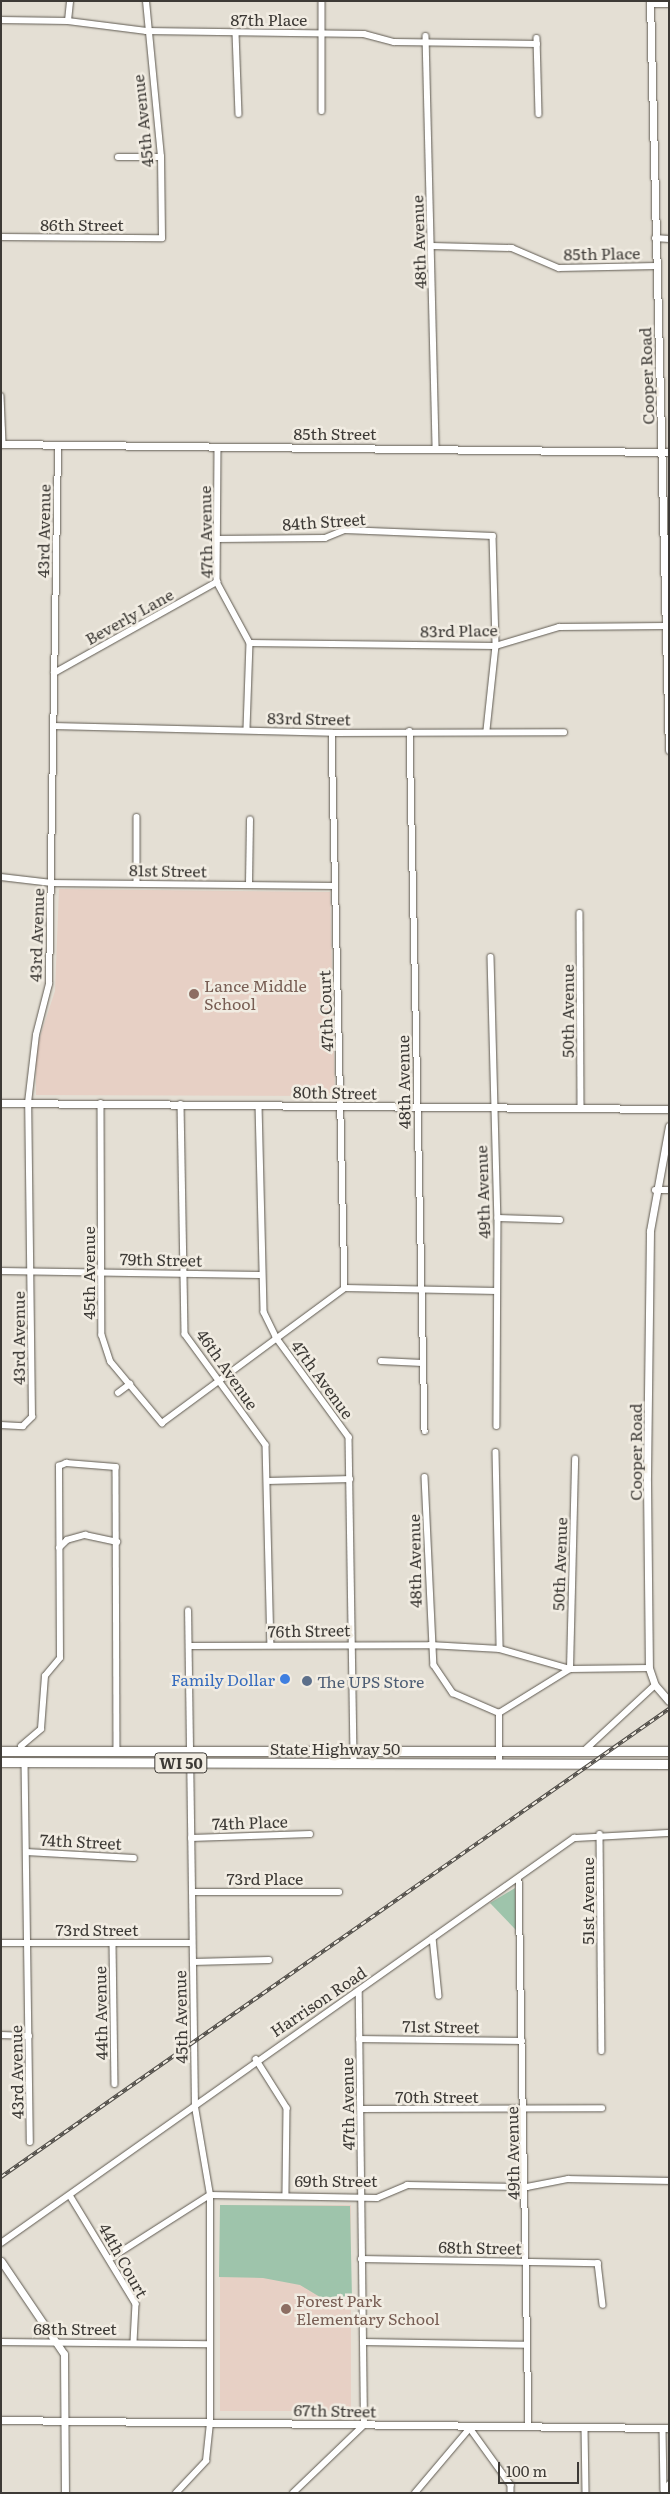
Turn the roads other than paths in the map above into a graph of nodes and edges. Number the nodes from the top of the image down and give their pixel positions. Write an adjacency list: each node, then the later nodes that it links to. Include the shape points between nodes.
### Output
1 (70, 1): 7 (street)
2 (146, 1): 8 (street, 45th Avenue)
3 (322, 1): 10 (street)
4 (650, 2): 5 (street); 19 (street, Cooper Road)
5 (669, 4)
6 (1, 20): 7 (street, 87th Place)
7 (68, 21): 8 (street, 87th Place)
8 (146, 31): 9 (street, 87th Place); 16 (street, 45th Avenue)
9 (236, 33): 10 (street, 87th Place); 13 (street)
10 (323, 33): 11 (street, 87th Place); 12 (street)
11 (426, 39): 14 (street, 87th Place, via 537,41); 21 (street, 48th Avenue)
12 (322, 111)
13 (239, 114)
14 (539, 114)
15 (118, 157): 16 (street)
16 (161, 157): 18 (street, 45th Avenue)
17 (1, 237): 18 (street, 86th Street)
18 (162, 238)
19 (655, 238): 20 (street); 22 (street, Cooper Road)
20 (669, 238)
21 (432, 246): 22 (street, 85th Place, via 512,248 559,268); 27 (street, 48th Avenue)
22 (656, 266): 28 (street, Cooper Road)
23 (1, 396): 24 (street)
24 (2, 444): 25 (street, 85th Street)
25 (58, 446): 26 (street, 85th Street); 35 (street, 43rd Avenue)
26 (218, 446): 27 (street, 85th Street); 29 (street, 47th Avenue)
27 (436, 447): 28 (street, 85th Street)
28 (665, 452): 30 (street, Cooper Road)
29 (217, 539): 31 (street, 47th Avenue); 34 (street, 84th Street, via 324,538 345,530 492,536)
30 (667, 571): 32 (street, Cooper Road)
31 (217, 582): 33 (street, 47th Avenue); 35 (street, Beverly Lane)
32 (666, 626): 34 (street, 83rd Place, via 559,627); 36 (street, Cooper Road)
33 (250, 643): 34 (street, 83rd Place); 38 (street)
34 (496, 646): 39 (street)
35 (54, 673): 37 (street, 43rd Avenue)
36 (668, 675): 43 (street, Cooper Road)
37 (53, 726): 38 (street, 83rd Street); 48 (street, 43rd Avenue)
38 (247, 730): 42 (street, 83rd Street)
39 (487, 730): 40 (street, 83rd Street); 41 (street, 83rd Street)
40 (410, 731): 42 (street, 83rd Street); 59 (street, 48th Avenue)
41 (564, 732)
42 (332, 733): 50 (street, 47th Court)
43 (669, 750)
44 (137, 817): 47 (street)
45 (250, 820): 49 (street)
46 (1, 878): 48 (street, 81st Street)
47 (137, 883): 48 (street, 81st Street); 49 (street, 81st Street)
48 (52, 884): 54 (street, 43rd Avenue, via 49,984 36,1035)
49 (249, 884): 50 (street, 81st Street)
50 (334, 886): 58 (street, 47th Court)
51 (580, 913): 62 (street, 50th Avenue)
52 (491, 958): 60 (street, 49th Avenue)
53 (1, 1102): 54 (street, 80th Street)
54 (28, 1103): 55 (street, 80th Street); 70 (street, 43rd Avenue)
55 (101, 1103): 56 (street, 80th Street); 69 (street, 45th Avenue)
56 (181, 1104): 57 (street, 80th Street); 71 (street, 46th Avenue)
57 (259, 1105): 58 (street, 80th Street); 72 (street, 47th Avenue)
58 (342, 1106): 59 (street, 80th Street); 73 (street, 47th Court)
59 (418, 1107): 60 (street, 80th Street); 74 (street, 48th Avenue)
60 (493, 1107): 62 (street, 80th Street); 66 (street, 49th Avenue)
61 (669, 1108): 62 (street, 80th Street)
62 (581, 1109)
63 (669, 1126): 64 (street, Cooper Road)
64 (656, 1190): 65 (street); 98 (street, Cooper Road, via 648,1298)
65 (669, 1190)
66 (498, 1218): 67 (street); 75 (street, 49th Avenue)
67 (560, 1220)
68 (1, 1271): 70 (street, 79th Street)
69 (102, 1271): 70 (street, 79th Street); 71 (street, 79th Street); 80 (street, 45th Avenue, via 102,1335 111,1362)
70 (32, 1272): 82 (street, 43rd Avenue, via 29,1422)
71 (181, 1274): 72 (street, 79th Street); 79 (street, 46th Avenue, via 185,1334)
72 (260, 1275): 76 (street, 47th Avenue, via 264,1312)
73 (345, 1288): 74 (street); 76 (street)
74 (420, 1290): 75 (street); 78 (street, 48th Avenue)
75 (497, 1291): 83 (street, 49th Avenue)
76 (276, 1337): 79 (street); 88 (street, 47th Avenue, via 349,1437)
77 (380, 1361): 78 (street)
78 (422, 1363): 84 (street, 48th Avenue)
79 (219, 1382): 80 (street, 45th Avenue, via 162,1423); 89 (street, 46th Avenue, via 266,1445)
80 (130, 1384): 81 (street)
81 (118, 1393)
82 (1, 1426)
83 (497, 1426)
84 (425, 1432)
85 (496, 1452): 97 (street)
86 (575, 1459): 99 (street, 50th Avenue)
87 (425, 1477): 95 (street, 48th Avenue)
88 (350, 1479): 89 (street); 93 (street, 47th Avenue)
89 (270, 1481): 94 (street, 46th Avenue)
90 (117, 1542): 91 (street, via 85,1535 67,1540); 91 (street, via 116,1467 59,1466); 109 (street)
91 (59, 1548): 103 (street, via 60,1658 45,1676 41,1729)
92 (188, 1611): 96 (street, 45th Avenue)
93 (352, 1643): 94 (street, 76th Street); 95 (street, 76th Street); 105 (street, 47th Avenue)
94 (271, 1644): 96 (street, 76th Street)
95 (430, 1645): 97 (street, 76th Street); 102 (street, via 434,1665 453,1692)
96 (189, 1646): 107 (street, 45th Avenue)
97 (500, 1649): 99 (street, 76th Street)
98 (649, 1668): 99 (street, 76th Street); 100 (street, Cooper Road)
99 (570, 1669): 102 (street)
100 (655, 1685): 101 (street); 106 (street)
101 (669, 1701)
102 (499, 1713): 104 (street)
103 (21, 1746)
104 (499, 1748): 105 (main road, State Highway 50 / WI 50); 106 (main road, State Highway 50 / WI 50); 114 (street)
105 (354, 1749): 107 (main road, State Highway 50 / WI 50); 117 (street, 47th Avenue)
106 (586, 1749): 110 (main road, State Highway 50 / WI 50)
107 (190, 1750): 109 (main road, State Highway 50 / WI 50); 116 (street, 45th Avenue)
108 (1, 1751): 109 (main road, State Highway 50 / WI 50)
109 (117, 1751)
110 (669, 1751)
111 (669, 1756): 115 (main road)
112 (1, 1762): 113 (main road, State Highway 50 / WI 50)
113 (25, 1762): 116 (main road, State Highway 50 / WI 50); 123 (street, 43rd Avenue)
114 (499, 1762): 115 (main road, State Highway 50 / WI 50); 117 (main road, State Highway 50 / WI 50)
115 (609, 1762): 118 (main road, State Highway 50 / WI 50)
116 (190, 1763): 117 (main road, State Highway 50 / WI 50); 122 (street, 45th Avenue)
117 (354, 1763)
118 (669, 1764)
119 (669, 1833): 121 (street, Harrison Road)
120 (310, 1834): 122 (street, 74th Place)
121 (600, 1834): 125 (street, Harrison Road, via 574,1838); 141 (street, 51st Avenue)
122 (191, 1838): 126 (street, 45th Avenue)
123 (26, 1852): 124 (street, 74th Street); 131 (street, 43rd Avenue)
124 (134, 1858)
125 (519, 1880): 128 (street, Harrison Road); 140 (street, 49th Avenue)
126 (192, 1892): 127 (street, 73rd Place); 129 (street, 45th Avenue)
127 (339, 1892)
128 (433, 1938): 135 (street, Harrison Road); 136 (street)
129 (192, 1942): 132 (street, 73rd Street); 134 (street, 45th Avenue)
130 (1, 1943): 131 (street, 73rd Street)
131 (28, 1943): 132 (street, 73rd Street); 138 (street, 43rd Avenue)
132 (113, 1943): 143 (street, 44th Avenue)
133 (269, 1960): 134 (street)
134 (193, 1962): 144 (street, 45th Avenue)
135 (359, 1992): 139 (street, 47th Avenue); 142 (street, Harrison Road)
136 (439, 1996)
137 (1, 2035): 138 (street)
138 (29, 2036): 148 (street, 43rd Avenue)
139 (359, 2039): 140 (street, 71st Street); 146 (street, 47th Avenue)
140 (522, 2041): 147 (street, 49th Avenue)
141 (602, 2052)
142 (256, 2059): 144 (street, Harrison Road); 152 (street, via 287,2108)
143 (115, 2084)
144 (195, 2107): 151 (street, 45th Avenue); 153 (street, Harrison Road)
145 (602, 2108): 147 (street, 70th Street)
146 (362, 2109): 147 (street, 70th Street); 154 (street, 47th Avenue)
147 (524, 2111): 150 (street, 49th Avenue)
148 (30, 2142)
149 (669, 2181): 150 (street, 69th Street, via 568,2179)
150 (527, 2187): 154 (street, 69th Street, via 407,2185 377,2198); 159 (street, 49th Avenue)
151 (210, 2194): 152 (street, 69th Street); 156 (street); 165 (street, 45th Avenue)
152 (286, 2194): 154 (street, 69th Street)
153 (71, 2196): 155 (street, Harrison Road); 156 (street, 44th Court)
154 (361, 2197): 158 (street, 47th Avenue)
155 (1, 2243)
156 (111, 2258): 163 (street, 44th Court, via 136,2304)
157 (1, 2260): 162 (street)
158 (361, 2260): 159 (street, 68th Street); 164 (street, 47th Avenue)
159 (525, 2261): 160 (street, 68th Street, via 598,2264); 166 (street, 49th Avenue)
160 (603, 2305)
161 (1, 2342): 162 (street, 68th Street)
162 (59, 2342): 163 (street, 68th Street); 167 (street, via 66,2367)
163 (134, 2342): 165 (street, 68th Street)
164 (363, 2342): 166 (street); 170 (street, 47th Avenue)
165 (209, 2344): 169 (street, 45th Avenue)
166 (527, 2345): 171 (street, 49th Avenue)
167 (66, 2419): 168 (street, 67th Street); 169 (street, 67th Street); 176 (street)
168 (1, 2420)
169 (210, 2422): 170 (street, 67th Street); 177 (street, 45th Avenue, via 206,2461)
170 (364, 2425): 172 (street, 67th Street); 178 (street)
171 (529, 2425): 172 (street, 67th Street); 173 (street, 67th Street)
172 (470, 2428): 179 (street); 180 (street, via 511,2485)
173 (585, 2428): 174 (street, 67th Street); 181 (street)
174 (666, 2428): 175 (street)
175 (666, 2489)
176 (65, 2493)
177 (176, 2493)
178 (293, 2493)
179 (415, 2493)
180 (511, 2493)
181 (586, 2493)

